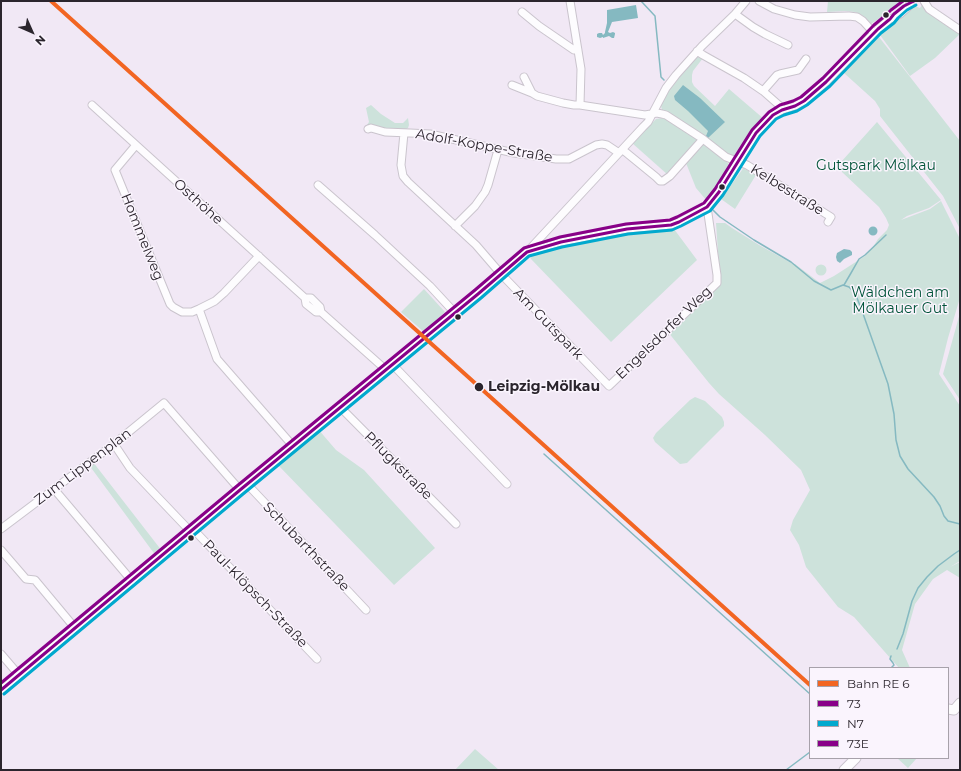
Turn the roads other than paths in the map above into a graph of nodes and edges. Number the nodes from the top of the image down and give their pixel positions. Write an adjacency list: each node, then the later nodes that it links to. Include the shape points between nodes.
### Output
1 (570, 1): 11 (street)
2 (759, 1): 9 (street, via 774,9 795,15 857,17)
3 (924, 1): 8 (street, via 929,9)
4 (744, 2): 7 (street)
5 (912, 2): 9 (street)
6 (522, 12): 11 (street, via 568,46)
7 (735, 14): 10 (street, via 753,27); 12 (street)
8 (960, 30)
9 (874, 33): 20 (street, via 810,96 800,104)
10 (788, 45)
11 (578, 50): 19 (street, via 581,69)
12 (697, 51): 16 (street); 21 (street, via 666,88)
13 (806, 59): 16 (street, via 798,70 777,75)
14 (524, 77): 17 (street)
15 (512, 85): 17 (street)
16 (763, 91): 20 (street)
17 (532, 93): 19 (street, via 552,101)
18 (92, 105): 25 (street, Osthöhe)
19 (580, 105): 21 (street)
20 (782, 110): 28 (street, via 773,115 758,131)
21 (652, 114): 24 (street, via 662,114); 27 (street, via 648,122)
22 (368, 129): 23 (street, Adolf-Koppe-Straße)
23 (404, 133): 26 (street, Adolf-Koppe-Straße, via 430,134); 32 (street, Am Gutspark, via 401,165 404,176 410,185)
24 (703, 139): 27 (street, via 663,181); 28 (street, via 726,157)
25 (136, 145): 34 (street, Osthöhe); 36 (street, Hommelweg, via 115,170 170,304 182,312)
26 (498, 150): 27 (street, Adolf-Koppe-Straße, via 556,159 569,159 602,144); 32 (street, via 485,192)
27 (621, 151): 33 (street)
28 (738, 162): 30 (street, via 720,192); 31 (street, Kelbestraße, via 831,217)
29 (318, 185): 37 (street, via 430,286)
30 (707, 207): 33 (street, via 671,225 627,229 561,242); 40 (street, Engelsdorfer Weg, via 717,283)
31 (828, 222)
32 (455, 226): 35 (street, Am Gutspark)
33 (527, 252): 35 (street)
34 (259, 256): 36 (street, via 220,297); 39 (street, Osthöhe, via 305,298 306,304 316,312 321,312)
35 (501, 274): 37 (street); 40 (street, Am Gutspark)
36 (199, 309): 43 (street, via 217,359)
37 (455, 313): 38 (street)
38 (392, 364): 39 (street); 45 (street)
39 (385, 369): 41 (street)
40 (609, 386)
41 (340, 407): 43 (street); 48 (street, Pflugkstraße)
42 (114, 444): 46 (street, Zum Lippenplan); 47 (street, Zum Lippenplan, via 164,404); 50 (street, Paul-Klöpsch-Straße, via 130,468)
43 (293, 446): 44 (street)
44 (247, 484): 47 (street); 53 (street, Schubarthstraße)
45 (507, 484)
46 (54, 488): 49 (street, Zum Lippenplan); 52 (street)
47 (240, 490): 50 (street)
48 (456, 524)
49 (1, 529)
50 (192, 530): 52 (street); 56 (street, Paul-Klöpsch-Straße)
51 (1, 550): 54 (street, via 26,579 35,580)
52 (132, 580): 54 (street)
53 (366, 610)
54 (75, 628): 57 (street)
55 (1, 654): 57 (street)
56 (317, 659)
57 (19, 675): 58 (street)
58 (1, 690)
59 (960, 705): 60 (main road, via 954,710)
60 (949, 709)
61 (855, 759): 62 (main road)
62 (844, 770)

